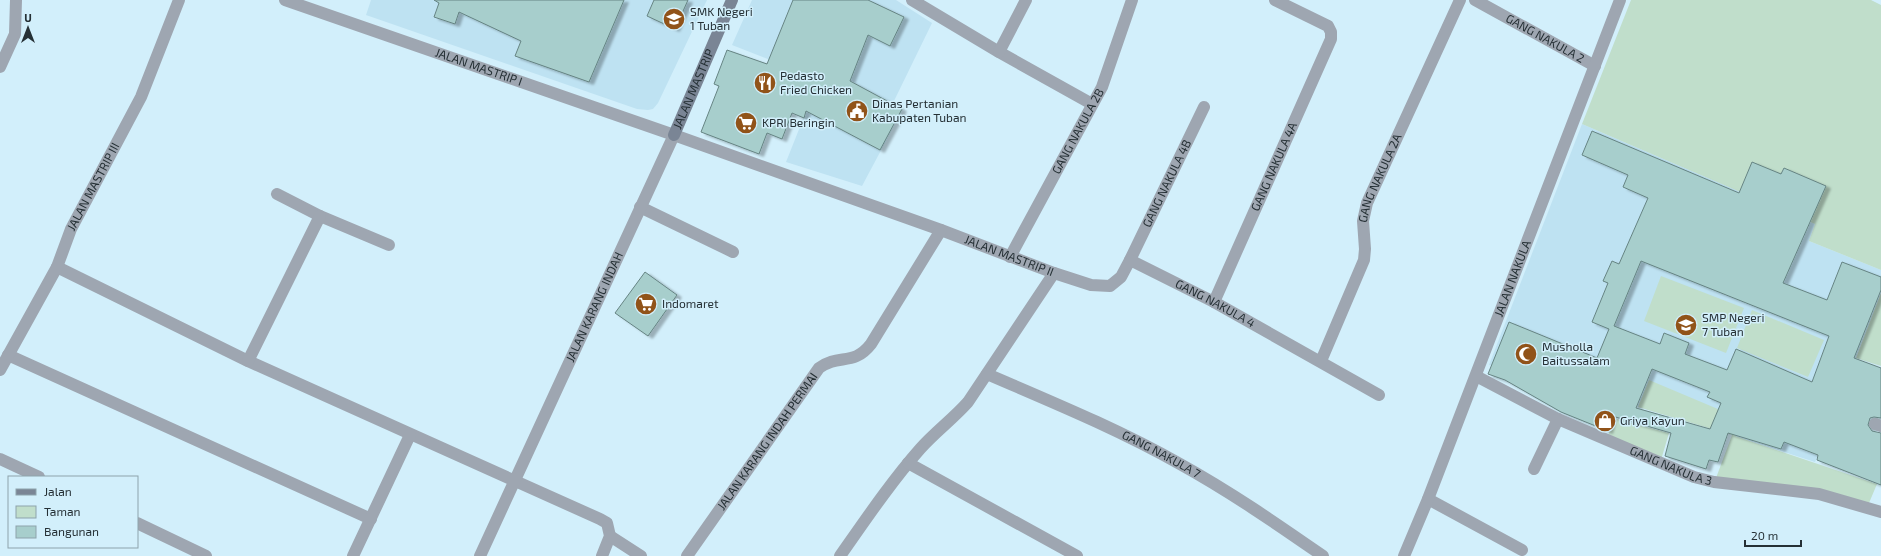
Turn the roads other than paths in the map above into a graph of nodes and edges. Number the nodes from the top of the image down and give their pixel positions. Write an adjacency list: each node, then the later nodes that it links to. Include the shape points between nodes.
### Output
1 (179, 0): 26 (street, JALAN MASTRIP III, via 141,97 71,229)
2 (285, 0): 17 (street, JALAN MASTRIP I)
3 (732, 0): 17 (street, JALAN MASTRIP)
4 (912, 0): 12 (street)
5 (1026, 0): 12 (street)
6 (1132, 0): 15 (street, GANG NAKULA 2B, via 1107,73)
7 (1275, 0): 28 (street, GANG NAKULA 4A, via 1323,23 1331,32 1328,46)
8 (1460, 0): 31 (street, GANG NAKULA 2A, via 1367,203 1363,221 1364,260)
9 (1475, 0): 14 (street, GANG NAKULA 2)
10 (1620, 0): 14 (street, JALAN NAKULA)
11 (12, 1): 13 (street, via 15,34)
12 (999, 52): 15 (street)
13 (0, 66)
14 (1595, 66): 34 (street, JALAN NAKULA)
15 (1092, 104): 24 (street, GANG NAKULA 2B)
16 (1204, 107): 25 (street, GANG NAKULA 4B)
17 (674, 135): 19 (street, JALAN KARANG INDAH); 21 (street, JALAN MASTRIP II)
18 (277, 194): 20 (street)
19 (640, 207): 23 (street); 42 (street, JALAN KARANG INDAH)
20 (320, 216): 22 (street); 30 (street)
21 (941, 230): 24 (street, JALAN MASTRIP II); 54 (street, JALAN KARANG INDAH PERMAI, via 871,344 859,356 826,363 819,368)
22 (389, 244)
23 (732, 252)
24 (1010, 257): 27 (street, JALAN MASTRIP II)
25 (1130, 260): 27 (street, via 1121,277 1110,286 1091,285); 28 (street, GANG NAKULA 4)
26 (57, 267): 29 (street, JALAN MASTRIP III); 30 (street)
27 (1054, 273): 33 (street, JALAN MASTRIP II)
28 (1214, 302): 31 (street, GANG NAKULA 4)
29 (8, 355): 32 (street, JALAN MASTRIP III); 45 (street)
30 (248, 361): 37 (street)
31 (1321, 361): 35 (street, GANG NAKULA 4)
32 (0, 370)
33 (987, 374): 39 (street, JALAN MASTRIP II, via 958,414); 57 (street, GANG NAKULA 7, via 1101,424 1181,464)
34 (1476, 376): 36 (street, GANG NAKULA 3); 43 (street, JALAN NAKULA)
35 (1379, 395)
36 (1558, 419): 40 (street); 44 (street, GANG NAKULA 3, via 1694,477 1714,482 1819,494)
37 (410, 435): 42 (street); 45 (street)
38 (0, 459): 41 (street)
39 (908, 463): 55 (street, JALAN MASTRIP II); 56 (street)
40 (1534, 469)
41 (37, 476)
42 (514, 479): 47 (street, via 607,523); 51 (street, JALAN KARANG INDAH)
43 (1428, 499): 48 (street); 58 (street, JALAN NAKULA)
44 (1881, 512)
45 (371, 519): 50 (street)
46 (138, 523): 49 (street)
47 (610, 536): 52 (street); 53 (street)
48 (1522, 550)
49 (206, 556)
50 (353, 556)
51 (480, 556)
52 (602, 556)
53 (641, 556)
54 (687, 556)
55 (840, 556)
56 (1077, 556)
57 (1323, 556)
58 (1404, 556)

